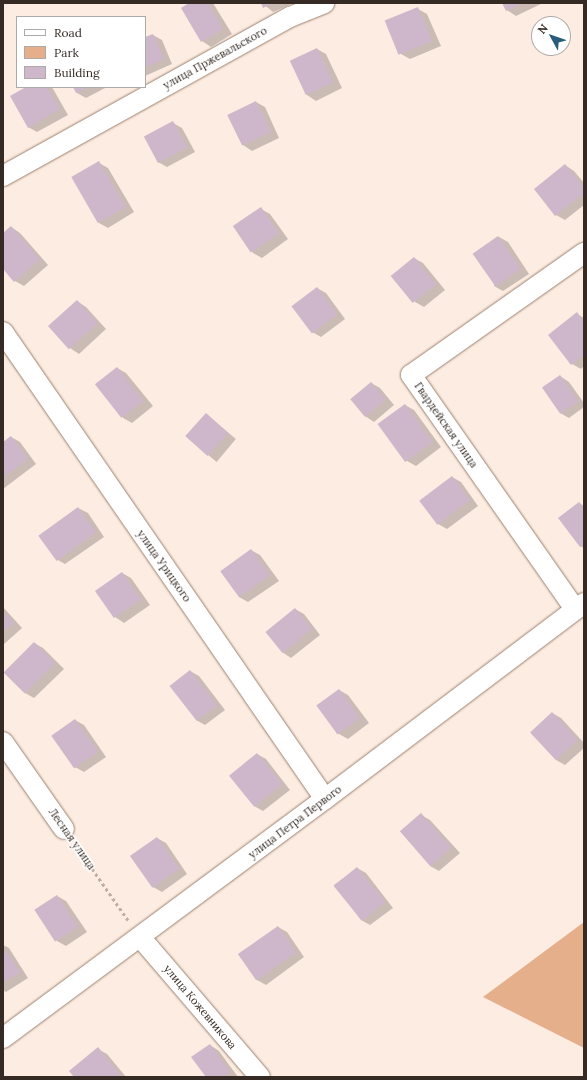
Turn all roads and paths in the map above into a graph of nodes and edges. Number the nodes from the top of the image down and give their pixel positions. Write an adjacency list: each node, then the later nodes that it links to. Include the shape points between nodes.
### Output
1 (324, 3): 2 (street, улица Пржевальского, via 290,17)
2 (3, 176)
3 (584, 252): 5 (street, Гвардейская улица, via 411,375)
4 (3, 332): 7 (street, улица Урицкого)
5 (580, 606): 7 (street, улица Петра Первого)
6 (3, 742): 8 (street, Лесная улица)
7 (325, 799): 9 (street, улица Петра Первого)
8 (64, 829): 9 (path, Лесная улица)
9 (140, 937): 10 (street, улица Петра Первого); 11 (street, улица Кожевникова)
10 (3, 1038)
11 (260, 1077)

